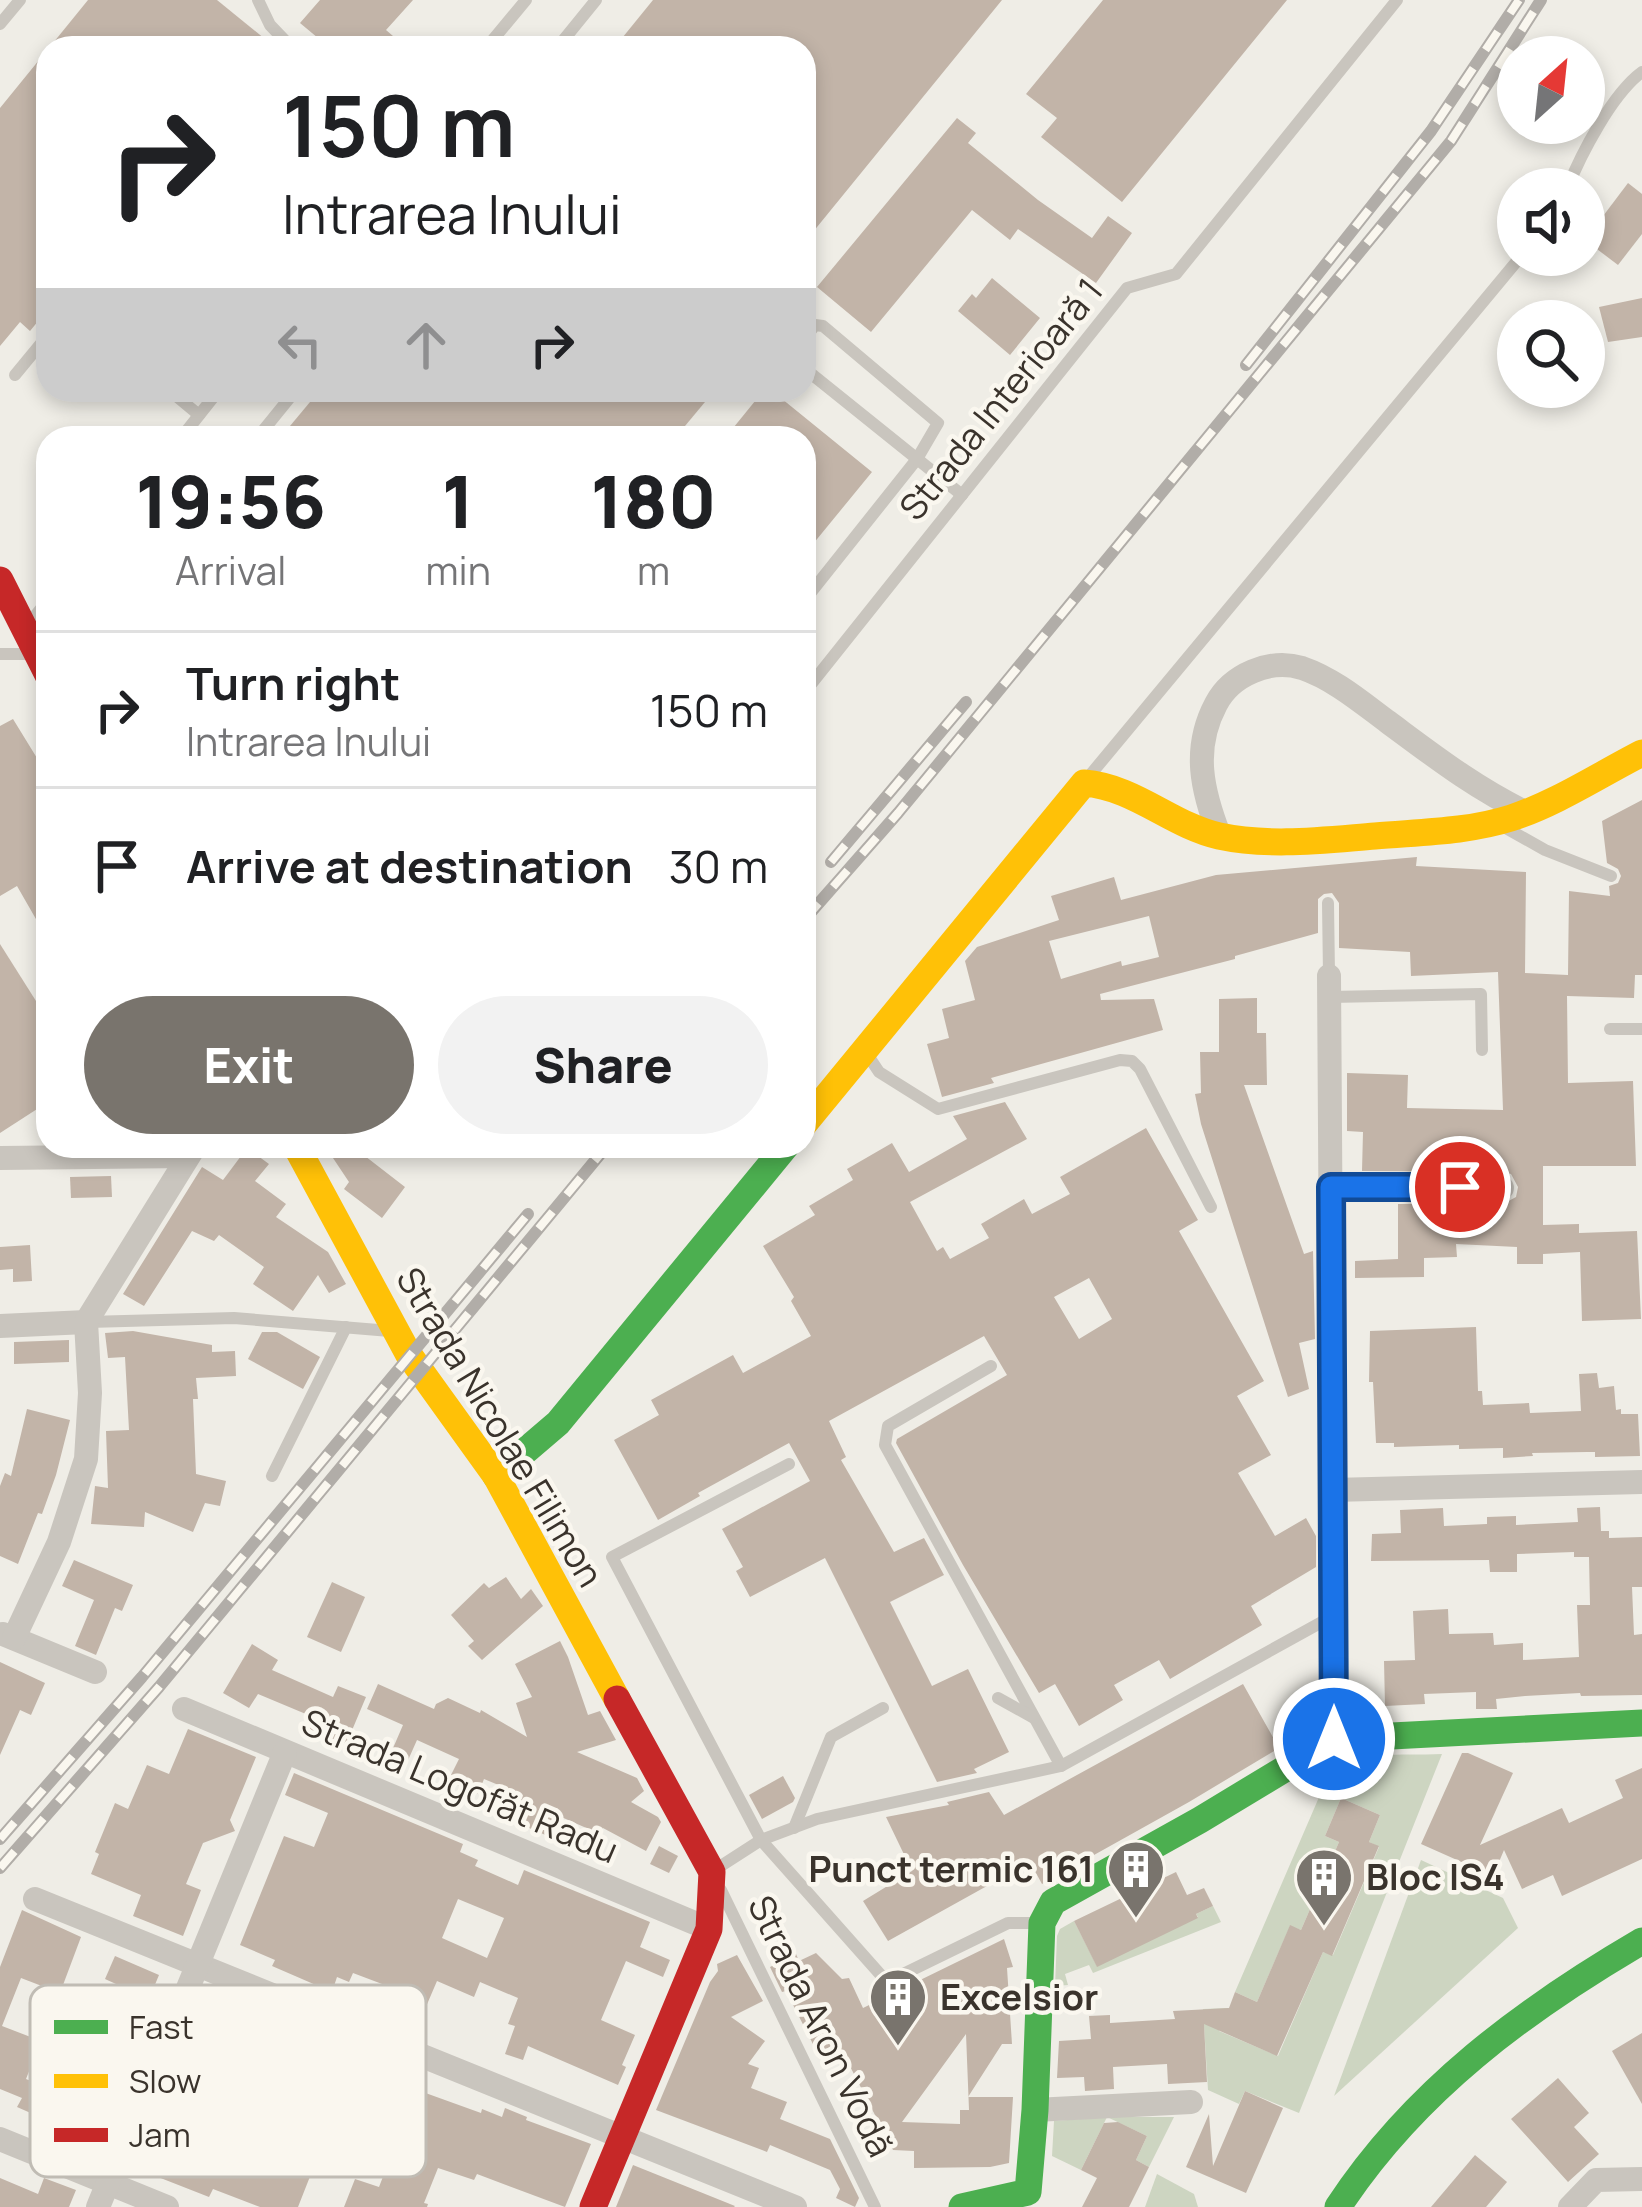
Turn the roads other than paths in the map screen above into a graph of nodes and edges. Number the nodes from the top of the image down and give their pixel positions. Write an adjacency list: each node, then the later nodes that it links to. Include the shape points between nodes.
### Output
1 (20, 0): 6 (lane)
2 (258, 0): 7 (lane)
3 (526, 0): 8 (lane)
4 (596, 0): 9 (lane)
5 (1396, 0): 24 (lane, Strada Interioară 1, via 1176,274 1127,288)
6 (0, 24)
7 (279, 36)
8 (499, 36)
9 (567, 36)
10 (1642, 72): 11 (lane)
11 (1576, 168)
12 (1505, 276): 32 (lane)
13 (816, 325): 23 (lane, via 937,421)
14 (36, 349): 15 (lane)
15 (15, 375)
16 (816, 378): 23 (lane)
17 (183, 402): 20 (lane)
18 (209, 402): 20 (lane)
19 (286, 402): 22 (lane)
20 (199, 415): 21 (lane)
21 (190, 426)
22 (266, 426)
23 (917, 459): 24 (lane); 25 (lane)
24 (962, 495): 30 (lane, Strada Interioară 1)
25 (816, 586)
26 (3, 594): 27 (street)
27 (36, 642)
28 (36, 647): 29 (lane)
29 (0, 654)
30 (816, 677)
31 (1642, 753): 33 (street)
32 (1084, 783): 35 (street, via 1121,789); 41 (street)
33 (1526, 813): 34 (street); 35 (street, via 1339,686 1299,667 1268,666 1231,686 1204,727 1200,766)
34 (1496, 822): 35 (street, via 1327,839); 36 (lane)
35 (1220, 837)
36 (1612, 876)
37 (1328, 903): 38 (lane)
38 (1329, 987): 42 (lane, via 1480,994); 49 (street)
39 (1610, 1029): 40 (lane)
40 (1642, 1029)
41 (865, 1050): 43 (street); 51 (lane, via 879,1072 938,1108 1132,1061)
42 (1482, 1050)
43 (816, 1109)
44 (36, 1157): 48 (street)
45 (187, 1158): 52 (street)
46 (302, 1158): 55 (street, Strada Nicolae Filimon)
47 (776, 1158): 58 (street, via 558,1424)
48 (0, 1159)
49 (1331, 1187): 50 (street); 61 (street)
50 (1502, 1188)
51 (1211, 1207)
52 (86, 1322): 53 (street); 54 (lane, via 234,1318); 63 (street, via 86,1459 59,1541)
53 (0, 1326)
54 (346, 1327): 55 (lane); 59 (lane)
55 (394, 1331): 58 (street, Strada Nicolae Filimon)
56 (991, 1366): 68 (lane, via 888,1426 884,1445)
57 (789, 1465): 74 (lane, via 611,1557)
58 (496, 1476): 75 (street, Strada Nicolae Filimon)
59 (272, 1477)
60 (1642, 1482): 61 (street)
61 (1333, 1490): 62 (street)
62 (1334, 1616): 70 (street); 72 (lane)
63 (7, 1635): 64 (street)
64 (95, 1672)
65 (998, 1698): 68 (lane)
66 (884, 1708): 73 (lane, via 831,1736)
67 (184, 1709): 71 (street, Strada Logofăt Radu)
68 (1036, 1720): 72 (lane)
69 (1642, 1724): 70 (street)
70 (1334, 1739): 77 (street, via 1053,1902)
71 (286, 1752): 78 (street, Strada Logofăt Radu); 80 (street)
72 (1061, 1766): 73 (lane)
73 (794, 1828): 74 (lane)
74 (761, 1840): 75 (lane); 77 (lane, via 887,1982 1008,1923)
75 (712, 1872): 78 (street); 97 (lane, Strada Aron Vodă)
76 (35, 1899): 80 (street)
77 (1042, 1923): 85 (street)
78 (709, 1929): 86 (street)
79 (1642, 1941): 99 (street, via 1466,2062 1373,2156)
80 (198, 1964): 81 (street); 82 (street)
81 (189, 1985)
82 (249, 1985)
83 (426, 2057): 86 (street)
84 (1191, 2102): 85 (street)
85 (1035, 2110): 98 (street, via 1028,2192)
86 (622, 2137): 95 (street); 96 (street)
87 (0, 2139): 88 (street)
88 (30, 2151)
89 (93, 2177): 92 (street)
90 (110, 2177): 92 (street)
91 (1642, 2179): 100 (street, via 1595,2180)
92 (108, 2183): 93 (street); 94 (street)
93 (98, 2207)
94 (167, 2207)
95 (593, 2207)
96 (795, 2207)
97 (875, 2207)
98 (962, 2207)
99 (1338, 2207)
100 (1570, 2207)

